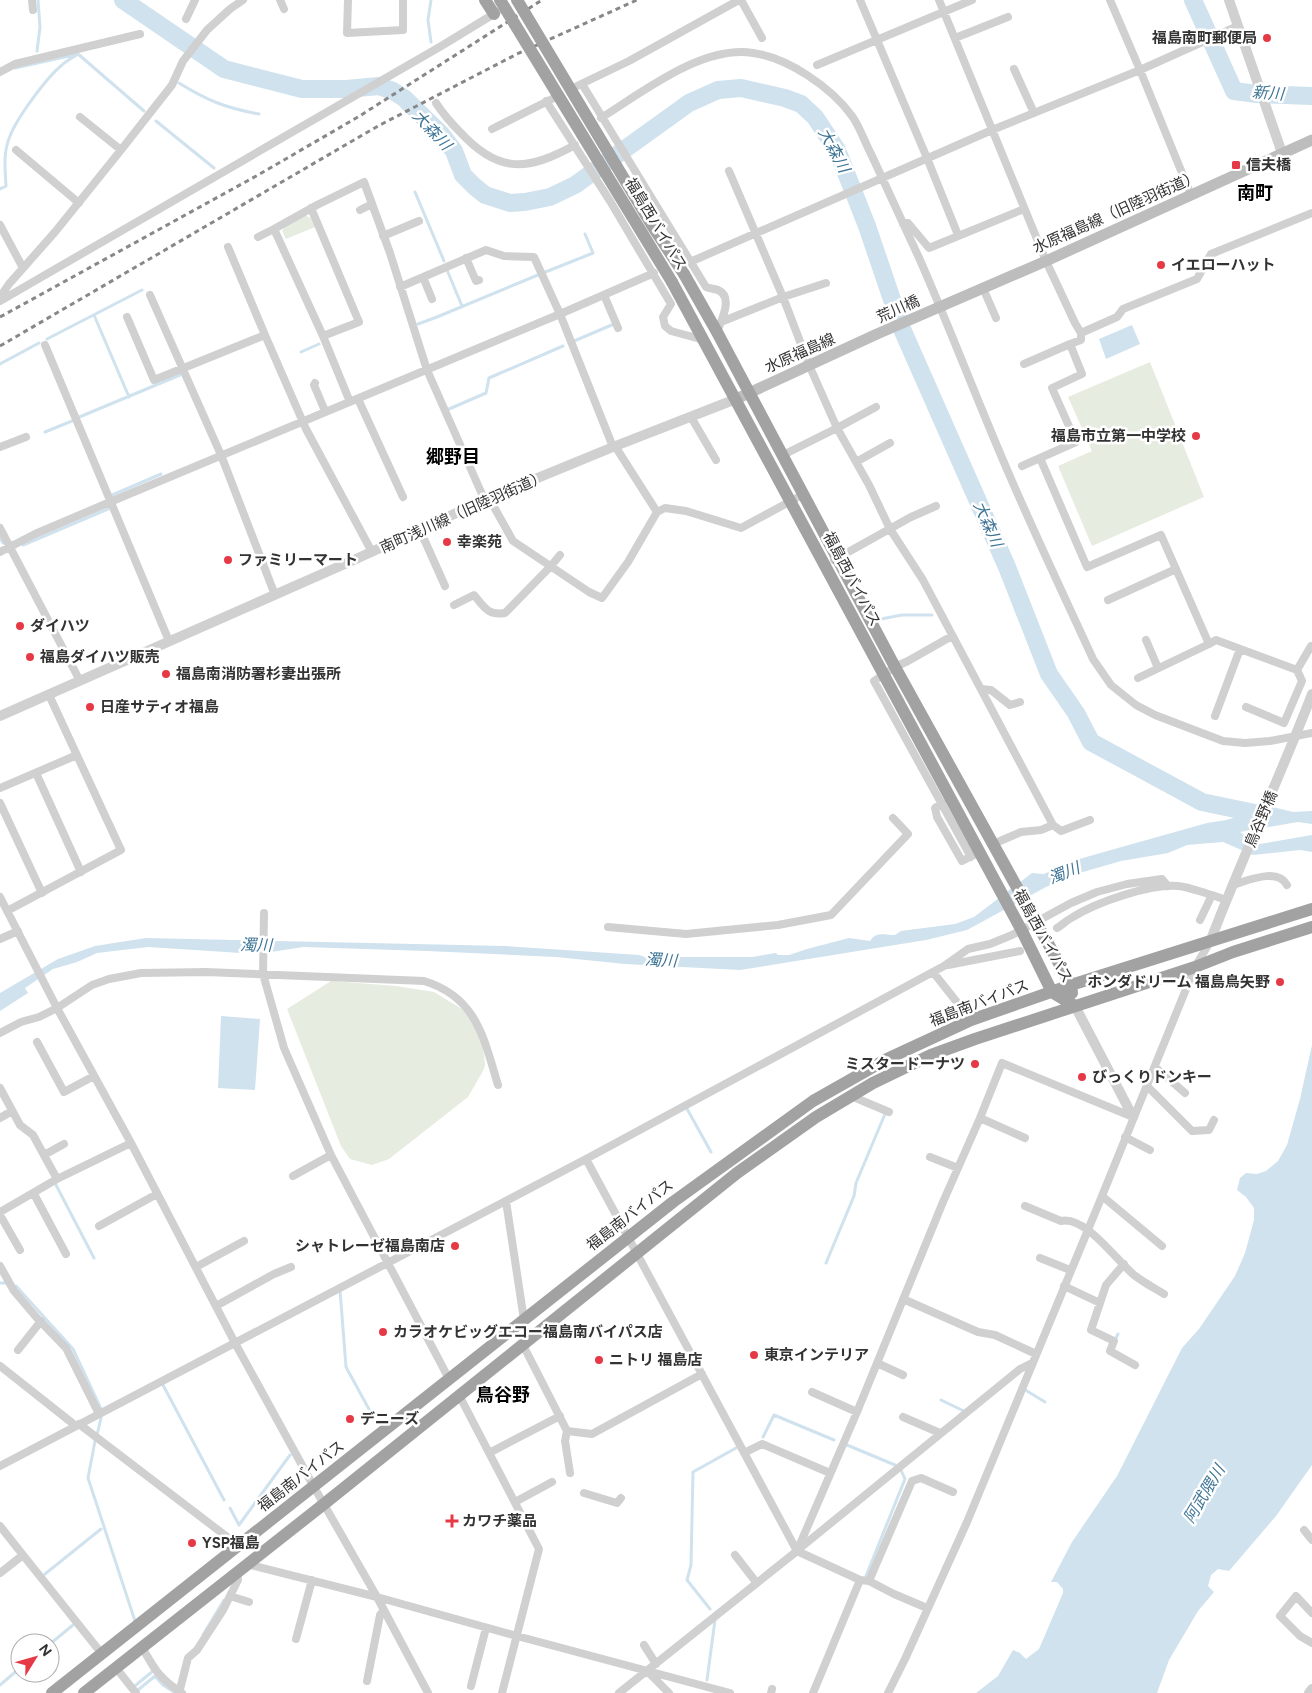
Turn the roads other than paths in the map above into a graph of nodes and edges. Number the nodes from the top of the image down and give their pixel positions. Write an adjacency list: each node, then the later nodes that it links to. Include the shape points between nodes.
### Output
1 (32, 0): 17 (street)
2 (195, 0): 20 (street)
3 (242, 0): 39 (street, via 208,30 183,61 172,84)
4 (280, 0): 16 (street)
5 (348, 0): 6 (street, via 347,33 403,30)
6 (403, 0)
7 (485, 0): 15 (highway, 福島西バイパス)
8 (517, 0): 80 (highway, 福島西バイパス, bridge, via 648,218)
9 (740, 0): 23 (street); 33 (street, via 579,85)
10 (860, 0): 25 (street)
11 (939, 0): 18 (street)
12 (972, 0): 18 (street)
13 (1110, 0): 28 (street)
14 (1232, 2): 21 (street)
15 (498, 8): 75 (street, via 443,45); 86 (highway, 福島西バイパス, bridge, via 672,282)
16 (284, 9)
17 (32, 10)
18 (944, 12): 24 (street); 25 (street)
19 (1008, 18): 24 (street)
20 (186, 19)
21 (1238, 26): 28 (street); 40 (street)
22 (140, 34): 29 (street, via 14,64)
23 (762, 38)
24 (955, 38): 35 (street)
25 (878, 40): 26 (street); 41 (street)
26 (817, 65)
27 (1014, 69): 31 (street)
28 (1140, 70): 31 (street); 44 (street)
29 (0, 72)
30 (436, 103): 37 (street, via 469,142 494,160 512,164 531,163 552,157)
31 (1034, 113): 35 (street)
32 (80, 117): 39 (street)
33 (604, 121): 43 (street, via 685,66 730,52 760,54 778,59 810,78 841,103 853,117); 62 (street)
34 (492, 129): 37 (street, via 549,100)
35 (992, 130): 41 (street); 48 (street)
36 (1312, 140): 40 (main road, 水原福島線（旧陸羽街道）)
37 (575, 144): 64 (street)
38 (16, 150): 45 (street)
39 (121, 150): 45 (street)
40 (1282, 153): 44 (main road, 水原福島線（旧陸羽街道）)
41 (928, 158): 43 (street); 56 (street)
42 (729, 171): 55 (street)
43 (880, 179): 52 (street); 55 (street)
44 (1191, 195): 61 (main road, 水原福島線（旧陸羽街道）)
45 (79, 203): 63 (street)
46 (372, 204): 47 (street, via 364,182); 49 (street); 58 (street)
47 (311, 208): 54 (street); 85 (street, via 359,322)
48 (1024, 209): 56 (street); 61 (street)
49 (360, 210)
50 (1312, 213): 82 (street, via 1211,254 1197,279 1123,309 1117,317)
51 (419, 221): 58 (street)
52 (903, 224): 56 (street, via 908,222 929,248); 76 (street)
53 (0, 225): 63 (street)
54 (274, 229): 57 (street); 85 (street)
55 (756, 233): 62 (street); 73 (street)
56 (958, 235)
57 (258, 236)
58 (383, 236): 68 (street)
59 (228, 248): 84 (street)
60 (466, 258): 65 (street); 66 (street, via 476,281); 77 (street, via 486,250 504,256 534,257)
61 (1046, 261): 69 (main road, 水原福島線（旧陸羽街道）); 82 (street)
62 (690, 262): 80 (street, via 706,287 724,296 726,306)
63 (24, 268): 72 (street)
64 (654, 273): 71 (street); 86 (street, via 671,304 663,317 665,326 671,331)
65 (423, 277): 68 (street); 74 (street)
66 (479, 280)
67 (826, 282): 73 (street)
68 (400, 287): 92 (street)
69 (983, 288): 76 (main road, 水原福島線（旧陸羽街道）); 79 (street)
70 (150, 295): 91 (street)
71 (604, 295): 77 (street); 81 (street)
72 (0, 297)
73 (783, 297): 80 (street); 90 (street)
74 (432, 299)
75 (0, 301)
76 (936, 308): 83 (main road, 荒川橋); 152 (street, via 1093,659 1110,685 1155,715 1223,741 1245,743)
77 (560, 314): 92 (street); 104 (street)
78 (127, 317): 91 (street, via 154,380)
79 (996, 318)
80 (719, 327): 94 (highway, 福島西バイパス)
81 (618, 328)
82 (1081, 333): 87 (street, via 1081,340)
83 (877, 334): 90 (main road, 水原福島線)
84 (265, 335): 91 (street); 100 (street)
85 (323, 336): 96 (street)
86 (704, 340): 95 (highway, 福島西バイパス)
87 (1070, 344): 89 (street); 108 (street, via 1082,374 1052,388 1076,442)
88 (45, 345): 115 (street)
89 (1024, 364)
90 (809, 365): 94 (main road, 水原福島線); 101 (street)
91 (181, 367): 106 (street)
92 (427, 370): 96 (street); 114 (street)
93 (316, 383): 98 (street)
94 (748, 393): 95 (main road, 水原福島線); 107 (highway, 福島西バイパス)
95 (736, 398): 99 (street, 南町浅川線（旧陸羽街道）); 113 (highway, 福島西バイパス)
96 (354, 400): 98 (street); 112 (street)
97 (876, 407): 101 (street)
98 (326, 411): 100 (street)
99 (691, 417): 104 (street, 南町浅川線（旧陸羽街道）); 109 (street)
100 (302, 421): 106 (street); 123 (street)
101 (837, 428): 107 (street); 110 (street)
102 (26, 436): 105 (street)
103 (890, 443): 110 (street)
104 (614, 446): 114 (street, 南町浅川線（旧陸羽街道）); 117 (street)
105 (0, 448)
106 (220, 455): 115 (street); 130 (street)
107 (782, 456): 113 (highway, 福島西バイパス)
108 (1040, 458): 111 (street); 128 (street, via 1087,567 1161,535)
109 (716, 460)
110 (856, 462): 119 (street)
111 (1022, 466)
112 (403, 497)
113 (796, 498): 117 (street, via 741,528 686,511 665,508); 125 (highway, 福島西バイパス); 126 (highway, 福島西バイパス)
114 (487, 500): 120 (street, 南町浅川線（旧陸羽街道）); 127 (street, via 513,541)
115 (110, 502): 121 (street); 135 (street)
116 (936, 506): 119 (street)
117 (657, 512): 127 (street, via 628,562 602,598)
118 (0, 528): 121 (street)
119 (890, 529): 125 (street); 133 (street)
120 (420, 530): 123 (street, 南町浅川線（旧陸羽街道）); 129 (street)
121 (10, 546): 122 (street); 143 (street)
122 (0, 552)
123 (372, 552): 130 (street, 南町浅川線（旧陸羽街道）)
124 (560, 555): 127 (street)
125 (838, 558): 126 (street); 140 (highway, 福島西バイパス)
126 (826, 565): 140 (highway, 福島西バイパス)
127 (551, 566): 132 (street, via 505,613 490,613 474,595)
128 (1176, 569): 131 (street); 136 (street)
129 (445, 586)
130 (275, 595): 135 (street, 南町浅川線（旧陸羽街道）)
131 (1108, 600)
132 (454, 605)
133 (952, 636): 140 (street); 144 (street)
134 (1146, 640): 139 (street)
135 (169, 642): 143 (street, 南町浅川線（旧陸羽街道）)
136 (1209, 644): 138 (street, via 1216,640); 139 (street)
137 (1312, 646): 141 (street)
138 (1240, 649): 141 (street); 150 (street)
139 (1158, 668): 142 (street)
140 (889, 670): 157 (street, via 874,681); 173 (highway, 福島西バイパス); 177 (highway, 福島西バイパス)
141 (1297, 670): 148 (street, via 1302,681 1284,723)
142 (1138, 678)
143 (80, 681): 146 (street, 南町浅川線（旧陸羽街道）)
144 (980, 689): 147 (street, via 991,690 1010,705); 160 (street)
145 (1312, 694): 152 (street, 鳥谷野橋)
146 (49, 695): 149 (street, 南町浅川線（旧陸羽街道）); 153 (street)
147 (1020, 702)
148 (1246, 707)
149 (0, 716)
150 (1215, 716)
151 (1312, 733): 152 (street)
152 (1296, 736): 164 (street, 鳥谷野橋)
153 (77, 755): 154 (street); 162 (street, via 121,850)
154 (36, 773): 155 (street); 162 (street)
155 (0, 788)
156 (0, 803): 166 (street)
157 (942, 803): 157 (street, via 972,856 962,861 937,817 934,808)
158 (893, 818): 175 (street, via 908,834 831,915 778,925 686,934)
159 (1090, 820): 160 (street, via 1060,831)
160 (1053, 826): 161 (street, via 1021,832)
161 (1000, 842)
162 (81, 872): 166 (street)
163 (1287, 884): 164 (street, via 1280,876 1264,876)
164 (1232, 885): 169 (street, 鳥谷野橋)
165 (1168, 886): 167 (street); 173 (street, via 1162,879 1127,884 1071,902); 178 (street, via 1144,890 1090,908)
166 (42, 893): 171 (street)
167 (1212, 895): 169 (street); 174 (street)
168 (0, 897): 171 (street)
169 (1226, 900): 181 (street, 鳥谷野橋)
170 (1312, 910): 181 (highway, 福島南バイパス)
171 (7, 911): 179 (street)
172 (264, 913): 186 (street)
173 (1035, 920): 177 (street); 187 (highway, 福島西バイパス)
174 (1200, 920)
175 (608, 927)
176 (1312, 927): 184 (highway)
177 (1020, 928): 183 (street, via 990,944 968,949); 188 (highway, 福島西バイパス)
178 (1057, 928)
179 (18, 931): 180 (street); 190 (street)
180 (0, 938)
181 (1210, 942): 184 (street); 187 (highway, 福島南バイパス)
182 (1020, 951): 183 (street)
183 (944, 966): 185 (street)
184 (1195, 967): 189 (highway); 194 (street)
185 (933, 972): 191 (street); 215 (street)
186 (263, 974): 190 (street, via 142,973 92,985); 196 (street, via 424,981 446,989 470,1010 478,1023); 213 (street, via 284,1048)
187 (1071, 985): 188 (highway, 福島南バイパス); 189 (highway, 福島西バイパス)
188 (1052, 992): 189 (highway, 福島西バイパス); 191 (highway, 福島南バイパス)
189 (1075, 1006): 200 (highway, via 931,1055); 203 (street)
190 (57, 1008): 192 (street); 195 (street)
191 (971, 1020): 227 (highway, 福島南バイパス, via 887,1059 814,1101)
192 (0, 1033)
193 (37, 1042): 195 (street, via 64,1092)
194 (1155, 1067): 197 (street); 199 (street)
195 (94, 1076): 209 (street)
196 (498, 1085)
197 (1147, 1086): 203 (street); 206 (street, via 1192,1131 1209,1130)
198 (0, 1088): 201 (street)
199 (1185, 1093)
200 (851, 1096): 202 (street); 231 (highway, via 756,1159)
201 (12, 1112): 204 (street); 212 (street, via 20,1125 33,1135)
202 (889, 1112)
203 (1133, 1117): 205 (street, via 1002,1063); 207 (street)
204 (0, 1118)
205 (980, 1118): 208 (street); 216 (street)
206 (1214, 1120)
207 (1125, 1137): 211 (street); 221 (street)
208 (1025, 1138)
209 (131, 1143): 218 (street); 220 (street)
210 (64, 1144): 212 (street)
211 (1150, 1150)
212 (44, 1154): 218 (street)
213 (331, 1155): 217 (street); 234 (street)
214 (930, 1157): 216 (street)
215 (586, 1159): 222 (street); 227 (street)
216 (958, 1168): 242 (street)
217 (293, 1176)
218 (57, 1179): 219 (street)
219 (34, 1194): 224 (street); 232 (street)
220 (157, 1194): 225 (street); 238 (street)
221 (1102, 1196): 226 (street); 229 (street)
222 (506, 1201): 234 (street); 245 (street)
223 (1025, 1206): 226 (street)
224 (0, 1213): 230 (street)
225 (99, 1226)
226 (1088, 1228): 235 (street); 239 (street)
227 (629, 1236): 231 (street); 245 (highway, 福島南バイパス)
228 (244, 1241): 238 (street)
229 (1162, 1246)
230 (20, 1250)
231 (638, 1252): 248 (highway); 255 (street)
232 (66, 1254)
233 (1040, 1258): 239 (street)
234 (389, 1262): 247 (street); 257 (street)
235 (1124, 1264): 241 (street, via 1135,1276); 243 (street, via 1106,1285)
236 (0, 1266): 246 (street, via 14,1291)
237 (290, 1267): 244 (street)
238 (196, 1268): 244 (street)
239 (1070, 1270): 240 (street)
240 (1064, 1286): 243 (street); 250 (street)
241 (1164, 1294)
242 (903, 1299): 250 (street, via 978,1332 995,1334); 251 (street)
243 (1100, 1302): 253 (street, via 1091,1330 1114,1341 1110,1351)
244 (216, 1306): 247 (street)
245 (524, 1320): 257 (highway, 福島南バイパス)
246 (41, 1322): 249 (street); 261 (street, via 66,1348)
247 (235, 1343): 261 (street); 273 (street)
248 (523, 1345): 259 (highway); 262 (street)
249 (18, 1350)
250 (1036, 1354): 252 (street)
251 (877, 1363): 256 (street); 260 (street)
252 (1032, 1363): 266 (street); 295 (street, via 967,1522)
253 (1135, 1365)
254 (0, 1366): 264 (street)
255 (702, 1374): 265 (street, via 592,1434); 268 (street)
256 (904, 1374)
257 (450, 1379): 273 (highway, 福島南バイパス)
258 (812, 1392): 260 (street)
259 (460, 1396): 267 (street); 278 (highway)
260 (858, 1412): 271 (street)
261 (99, 1414): 264 (street)
262 (560, 1416): 265 (street); 267 (street)
263 (903, 1417): 266 (street)
264 (77, 1425): 269 (street); 282 (street)
265 (567, 1431): 270 (street, via 565,1441)
266 (940, 1433): 283 (street)
267 (489, 1453): 277 (street)
268 (744, 1453): 271 (street, via 762,1444); 283 (street)
269 (0, 1466)
270 (570, 1473)
271 (830, 1474): 283 (street)
272 (552, 1482): 277 (street)
273 (314, 1487): 278 (street); 282 (highway, 福島南バイパス)
274 (952, 1492): 290 (street, via 921,1478 912,1481)
275 (584, 1493): 276 (street, via 616,1503)
276 (620, 1498)
277 (515, 1502): 299 (street, via 539,1549)
278 (324, 1504): 286 (highway); 293 (street)
279 (0, 1526): 284 (street)
280 (1304, 1530): 281 (street)
281 (1312, 1540)
282 (239, 1546): 304 (highway, 福島南バイパス)
283 (797, 1550): 289 (street); 291 (street)
284 (23, 1555): 287 (street); 304 (street)
285 (735, 1556): 291 (street)
286 (242, 1568): 288 (street); 292 (street); 303 (highway)
287 (0, 1573)
288 (312, 1580): 293 (street); 300 (street)
289 (860, 1580): 290 (street); 320 (street)
290 (870, 1581): 295 (street)
291 (756, 1582): 305 (street)
292 (230, 1596): 294 (street); 311 (street, via 225,1611 188,1658)
293 (377, 1596): 296 (street); 298 (street)
294 (249, 1602)
295 (927, 1608): 321 (street)
296 (384, 1610): 308 (street, via 380,1615); 315 (street)
297 (1312, 1613): 301 (street, via 1296,1596 1280,1616)
298 (486, 1628): 299 (street); 309 (street)
299 (517, 1636): 307 (street); 316 (street)
300 (296, 1638)
301 (1312, 1643)
302 (644, 1645): 305 (street)
303 (142, 1647): 306 (highway); 311 (street, via 160,1677)
304 (102, 1654): 312 (highway, 福島南バイパス)
305 (656, 1664): 307 (street)
306 (116, 1668): 313 (highway); 314 (street)
307 (647, 1671): 317 (street); 318 (street); 319 (street)
308 (367, 1681)
309 (471, 1686)
310 (1312, 1689): 322 (street)
311 (180, 1692)
312 (52, 1693)
313 (84, 1693)
314 (136, 1693)
315 (428, 1693)
316 (502, 1693)
317 (620, 1693)
318 (668, 1693)
319 (730, 1693)
320 (813, 1693)
321 (888, 1693)
322 (1310, 1693)

